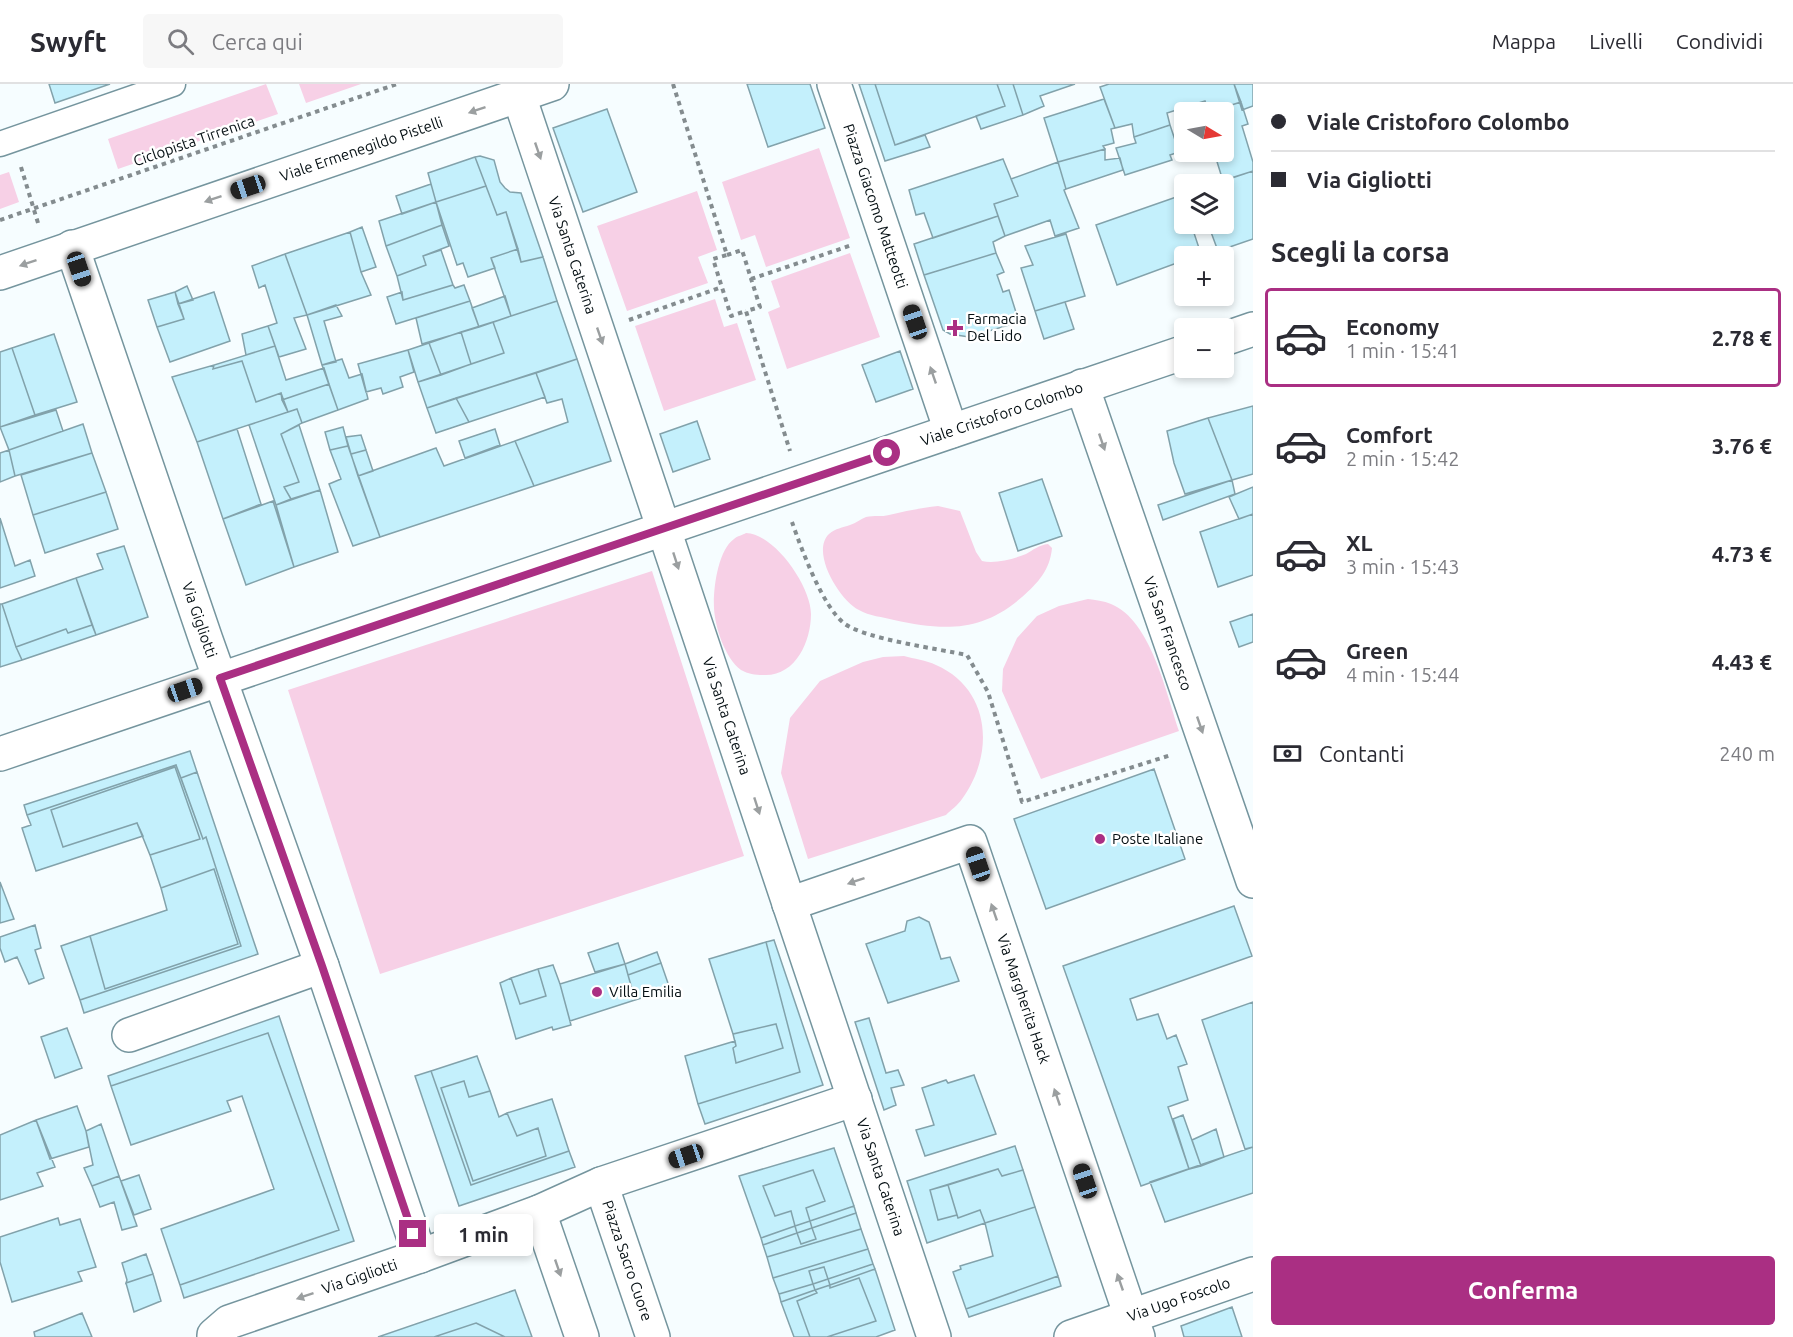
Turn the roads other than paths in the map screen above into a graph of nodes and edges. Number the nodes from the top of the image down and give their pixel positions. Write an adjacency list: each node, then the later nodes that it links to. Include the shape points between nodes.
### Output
1 (173, 84): 5 (street)
2 (552, 84): 4 (street, Viale Ermenegildo Pistelli)
3 (834, 84): 12 (street, Piazza Giacomo Matteotti, one-way to 3)
4 (519, 96): 6 (street, Viale Ermenegildo Pistelli, one-way to 6); 13 (street, Via Santa Caterina, one-way to 13)
5 (6, 142)
6 (72, 247): 7 (street, Viale Ermenegildo Pistelli, one-way to 7); 14 (street, Via Gigliotti)
7 (0, 273)
8 (1253, 329): 9 (street)
9 (1234, 336)
10 (1174, 356): 11 (street, Viale Cristoforo Colombo)
11 (1083, 386): 12 (street, Viale Cristoforo Colombo); 16 (street, Via San Francesco, one-way to 16)
12 (951, 430): 13 (street, Viale Cristoforo Colombo)
13 (664, 528): 14 (street, Viale Cristoforo Colombo); 17 (street, Via Santa Caterina, one-way to 17)
14 (220, 678): 15 (street, Viale Cristoforo Colombo); 18 (street, Via Gigliotti)
15 (0, 754)
16 (1253, 881)
17 (789, 904): 20 (street, Via Santa Caterina); 25 (street, Via Margherita Hack, one-way to 17, via 970,842)
18 (322, 966): 19 (street); 23 (street, Via Gigliotti)
19 (129, 1035)
20 (855, 1099): 21 (street); 29 (street, Via Santa Caterina)
21 (601, 1184): 22 (street); 28 (street, Piazza Sacro Cuore)
22 (539, 1212): 23 (street); 27 (street, one-way to 27)
23 (420, 1257): 26 (street, Via Gigliotti, one-way to 26, via 229,1322)
24 (1253, 1274): 25 (street, Via Ugo Foscolo)
25 (1135, 1327): 30 (street, Via Ugo Foscolo)
26 (214, 1337)
27 (582, 1337)
28 (653, 1337)
29 (934, 1337)
30 (1071, 1337)

